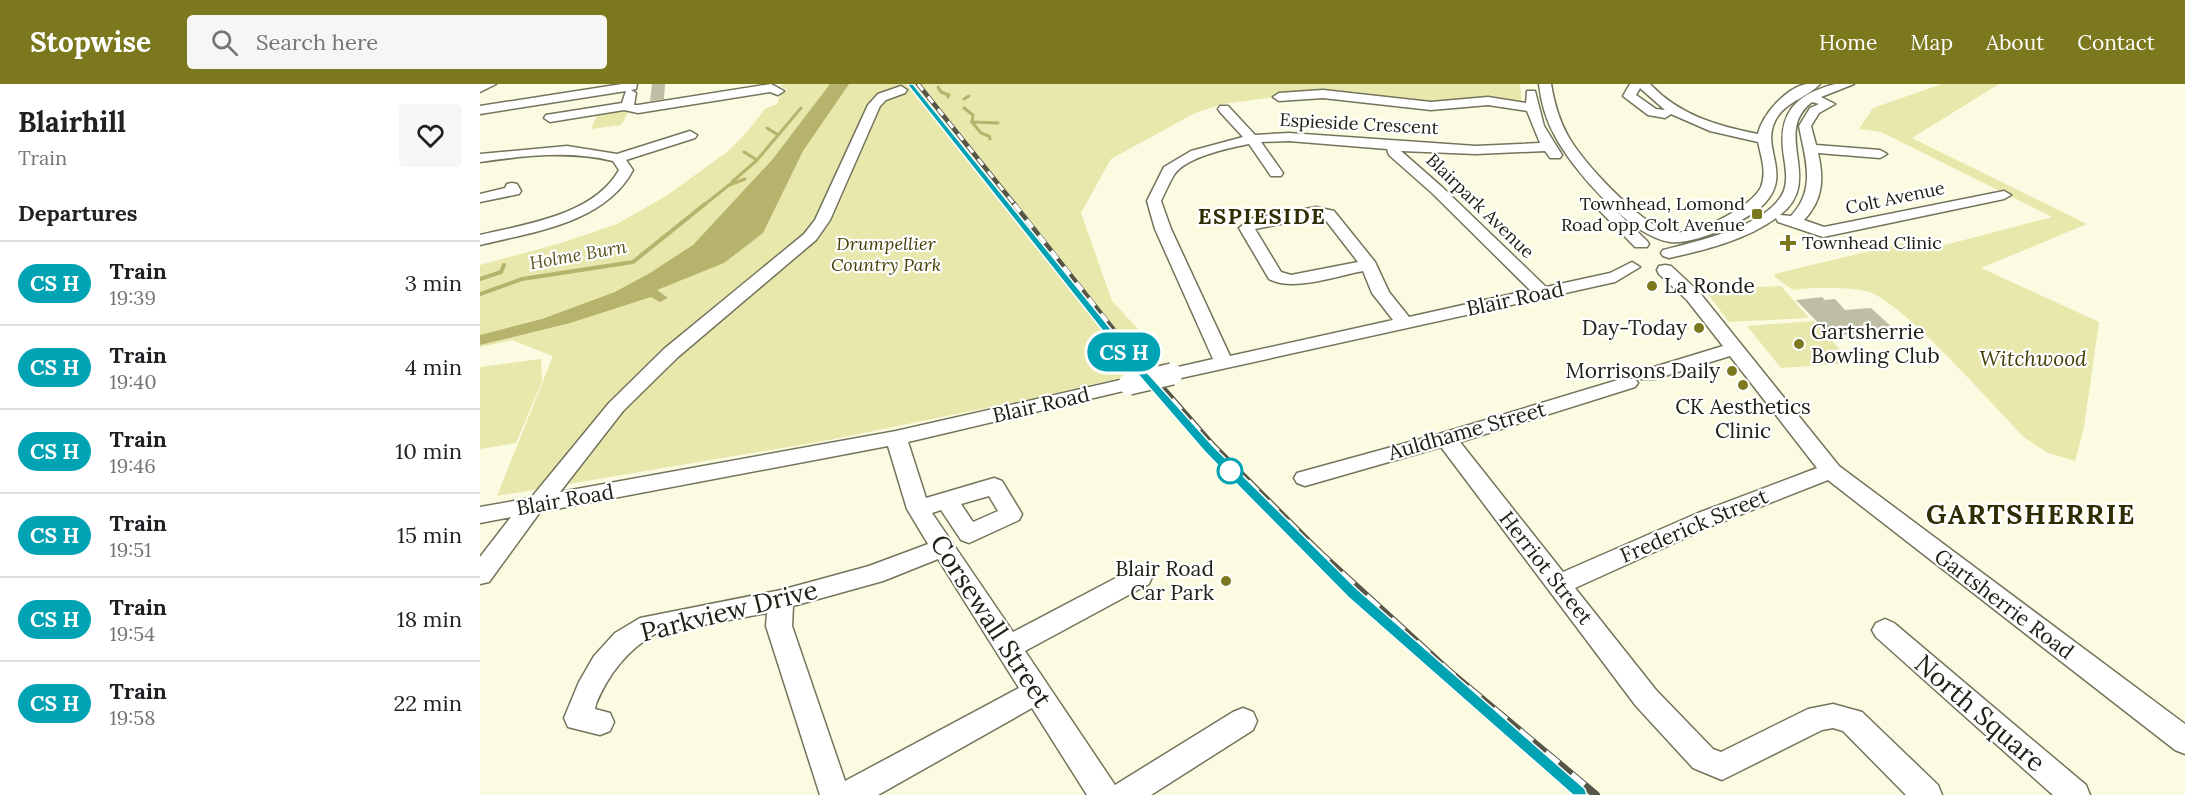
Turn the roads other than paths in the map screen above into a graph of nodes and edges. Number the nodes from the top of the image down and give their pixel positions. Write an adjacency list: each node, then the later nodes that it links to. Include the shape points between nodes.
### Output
1 (490, 84): 8 (street)
2 (1531, 84): 20 (street)
3 (1545, 84): 21 (street)
4 (1636, 84): 23 (street, via 1629,96 1652,112)
5 (1642, 84): 23 (street, via 1662,104)
6 (1848, 84): 12 (street)
7 (632, 85): 17 (street); 19 (street)
8 (480, 88)
9 (901, 90): 57 (street, via 882,97 874,105 822,220 810,237 671,353 616,407)
10 (778, 91): 17 (street, via 771,88 638,110)
11 (1414, 91): 14 (street, via 1317,88)
12 (1813, 91): 25 (street, via 1782,103 1764,128); 29 (street, via 1829,104 1814,111 1804,126); 34 (street, via 1791,115 1788,124)
13 (1436, 93): 16 (street)
14 (1323, 94): 15 (street); 16 (street, via 1431,106)
15 (1280, 97)
16 (1488, 101): 20 (street)
17 (628, 106): 22 (street)
18 (1224, 109): 26 (street)
19 (480, 110)
20 (1533, 111): 21 (street); 28 (street)
21 (1551, 114): 33 (street, via 1572,154 1629,212 1659,234 1691,234 1751,209 1768,187)
22 (550, 118)
23 (1689, 120): 25 (street)
24 (690, 135): 32 (street)
25 (1765, 139): 33 (street)
26 (1252, 140): 27 (street, Espieside Crescent, via 1289,137); 35 (street); 49 (street, Espieside Crescent, via 1196,154 1168,170 1154,201)
27 (1394, 147): 28 (street, Espieside Crescent); 46 (street, Blairpark Avenue, via 1394,152)
28 (1548, 147): 42 (street)
29 (1809, 148): 30 (street); 40 (street, via 1815,188 1808,207)
30 (1880, 154)
31 (480, 158): 32 (street, via 571,149)
32 (618, 158): 41 (street, via 626,170 624,178 592,204 548,222)
33 (1771, 165): 34 (street)
34 (1793, 168): 39 (street, via 1787,199)
35 (1275, 173)
36 (513, 191): 38 (street)
37 (2004, 195): 40 (street, Colt Avenue, via 1834,231 1823,232)
38 (480, 198)
39 (1771, 215): 40 (street, Colt Avenue); 43 (street)
40 (1794, 222)
41 (480, 240)
42 (1641, 244): 43 (street, via 1656,245); 45 (street, via 1629,248 1625,255)
43 (1667, 262): 45 (street, via 1650,273); 48 (street, Gartsherrie Road)
44 (1370, 265): 44 (street, via 1326,213 1247,228 1275,275 1282,279); 47 (street, via 1381,293)
45 (1632, 267): 46 (street, Blair Road, via 1615,277)
46 (1542, 293): 47 (street, Blair Road)
47 (1404, 322): 49 (street, Blair Road)
48 (1735, 348): 50 (street); 54 (street, Gartsherrie Road)
49 (1224, 363): 52 (street, Blair Road, bridge)
50 (1648, 375)
51 (1628, 383): 53 (street, Auldhame Street)
52 (897, 438): 57 (street, Blair Road); 58 (street, Corsewall Street)
53 (1446, 439): 55 (street, Auldhame Street); 63 (street, Herriot Street)
54 (1831, 471): 63 (street, Frederick Street, via 1706,519); 70 (street, Gartsherrie Road)
55 (1305, 478)
56 (947, 501): 58 (street)
57 (536, 505): 59 (street, Blair Road); 61 (street)
58 (918, 510): 60 (street, Corsewall Street)
59 (480, 515)
60 (943, 548): 64 (street, Parkview Drive, via 874,574); 66 (street, Corsewall Street)
61 (480, 575)
62 (1140, 577): 66 (street)
63 (1559, 584): 75 (street, Herriot Street, via 1646,698 1703,759 1722,766 1818,718 1833,716 1852,721)
64 (781, 600): 69 (street, Parkview Drive, via 649,625 636,631 611,652 581,707 578,718); 71 (street, via 779,626)
65 (1885, 630): 76 (street, North Square)
66 (1007, 648): 67 (street, Corsewall Street)
67 (1037, 692): 72 (street); 73 (street, Corsewall Street)
68 (1243, 721): 74 (street)
69 (600, 722)
70 (2185, 741)
71 (835, 795)
72 (849, 795)
73 (1104, 795)
74 (1125, 795)
75 (1927, 795)
76 (2076, 795)

